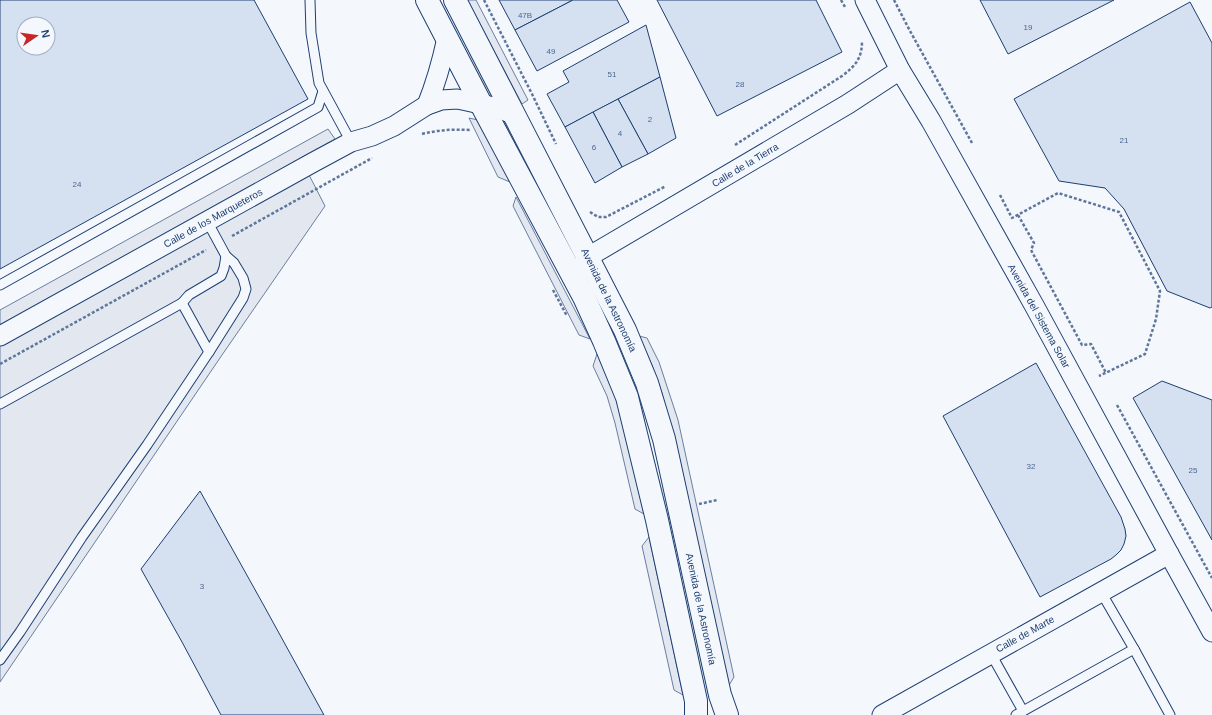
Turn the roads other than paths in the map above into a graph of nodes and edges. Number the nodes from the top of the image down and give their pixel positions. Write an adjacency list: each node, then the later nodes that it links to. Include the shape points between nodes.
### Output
1 (310, 0): 7 (lane, via 311,33 319,83)
2 (427, 0): 5 (street)
3 (455, 0): 10 (street, Avenida de la Astronomía)
4 (865, 0): 6 (street, Avenida del Sistema Solar)
5 (447, 38): 8 (street); 9 (street, via 436,84)
6 (900, 70): 15 (street, Calle de la Tierra, via 848,104); 22 (street, Avenida del Sistema Solar, via 1031,300)
7 (323, 91): 11 (lane); 16 (lane, via 318,107)
8 (481, 104): 9 (street, Calle de los Marqueteros, via 456,99 441,100); 10 (street, Calle de los Marqueteros); 12 (street)
9 (427, 105): 11 (street, Calle de los Marqueteros, via 394,126)
10 (515, 116): 15 (street, Avenida de la Astronomía)
11 (351, 142): 13 (street, Calle de los Marqueteros)
12 (542, 219): 15 (street, via 567,250); 17 (street)
13 (207, 221): 14 (lane); 19 (street, Calle de los Marqueteros)
14 (226, 256): 18 (lane, via 221,276 189,295); 20 (lane, via 234,263 246,289)
15 (588, 257): 17 (street, via 582,268); 30 (street, Avenida de la Astronomía, via 625,330 658,418 678,498 720,695)
16 (0, 285)
17 (584, 297): 29 (street, via 627,397 696,701)
18 (182, 303): 20 (lane); 21 (lane)
19 (0, 336)
20 (209, 352): 27 (lane)
21 (0, 404)
22 (1169, 554): 23 (street, Calle de Marte); 24 (street, Avenida del Sistema Solar)
23 (1101, 592): 25 (lane); 26 (street, Calle de Marte)
24 (1212, 632)
25 (1134, 649): 28 (lane); 32 (lane)
26 (991, 654): 28 (lane); 31 (street, Calle de Marte)
27 (0, 660)
28 (1019, 713)
29 (696, 715)
30 (727, 715)
31 (882, 715)
32 (1170, 715)

